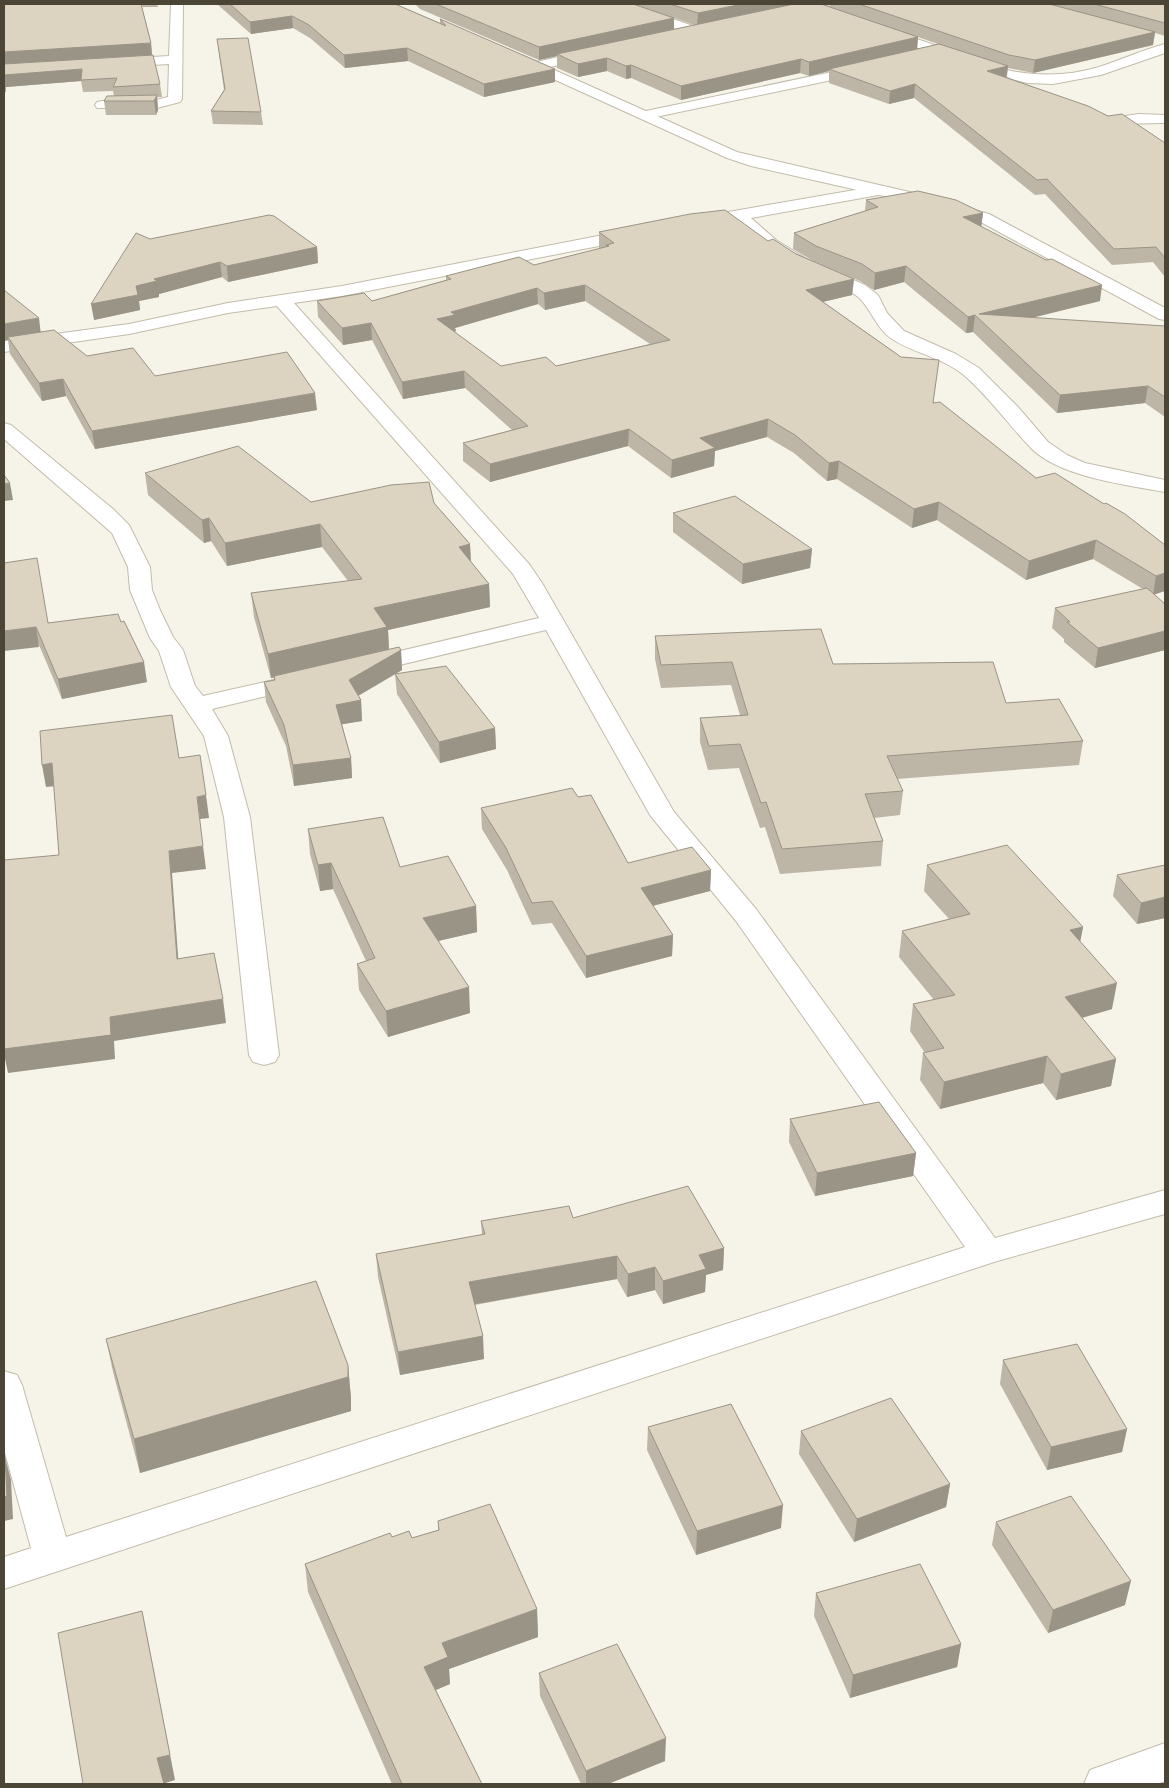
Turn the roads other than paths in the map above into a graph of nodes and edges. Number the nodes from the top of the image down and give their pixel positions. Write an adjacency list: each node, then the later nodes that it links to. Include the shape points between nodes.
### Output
1 (177, 4): 10 (street)
2 (618, 4): 4 (street, via 698,30)
3 (866, 26): 7 (street)
4 (666, 38)
5 (1162, 43): 7 (street, via 1102,71 1053,80 1003,73)
6 (610, 50): 13 (street)
7 (939, 51): 9 (street)
8 (510, 54): 13 (street)
9 (910, 58)
10 (175, 60): 11 (street); 14 (street, via 175,99 157,104)
11 (101, 64)
12 (881, 65): 15 (street)
13 (537, 66): 15 (street)
14 (102, 105)
15 (646, 115): 18 (street, via 751,161)
16 (1165, 119): 17 (street)
17 (1116, 121)
18 (878, 190): 19 (street, via 742,213); 23 (street, via 982,217)
19 (740, 216): 20 (street); 26 (street, via 770,244 802,264 859,289 872,299 879,315 898,335 972,372 1041,446 1060,459 1079,468)
20 (682, 225)
21 (646, 232): 22 (street, via 414,278)
22 (281, 300): 24 (street); 27 (street, via 521,569)
23 (1165, 315)
24 (4, 347)
25 (4, 429): 28 (street, via 121,530 139,568 149,610 171,650 183,687)
26 (1165, 486)
27 (552, 622): 28 (street); 31 (street, via 663,815 746,915)
28 (197, 705): 29 (street, via 216,736 237,817)
29 (264, 1056)
30 (1165, 1202): 31 (street)
31 (986, 1252): 33 (street)
32 (4, 1385): 33 (street)
33 (53, 1558): 34 (street)
34 (4, 1573)
35 (1165, 1762): 36 (street)
36 (1105, 1784)

